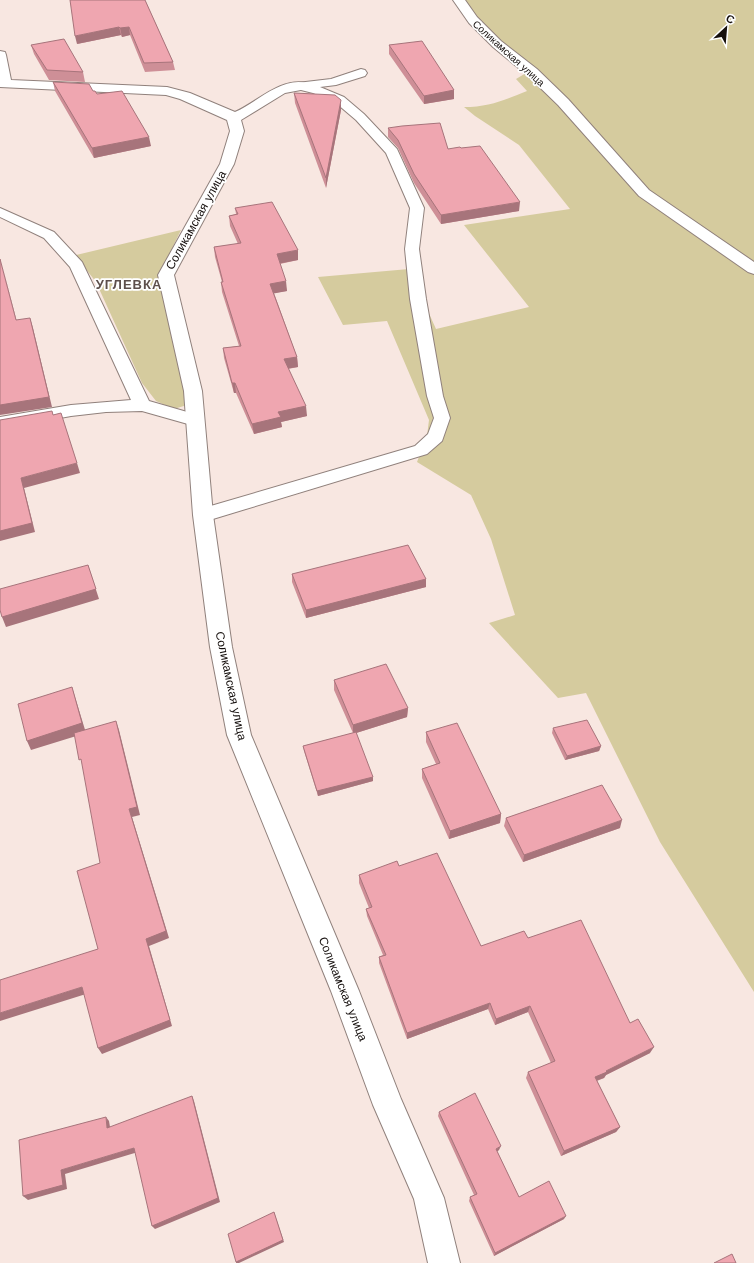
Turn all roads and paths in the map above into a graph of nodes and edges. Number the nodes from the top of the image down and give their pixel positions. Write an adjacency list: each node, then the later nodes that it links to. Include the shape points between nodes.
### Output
1 (458, 0): 8 (street, Соликамская улица, via 473,20 497,44 532,72 563,102 644,193)
2 (0, 55): 4 (street, via 5,76)
3 (361, 73): 5 (lane, via 332,82)
4 (2, 83): 6 (street, via 167,91 185,96)
5 (301, 86): 6 (street, via 281,90); 12 (lane, via 340,100 360,117 392,152 417,208 412,249 435,396 442,418 436,437 421,450)
6 (234, 118): 10 (street, Соликамская улица, via 237,132 227,164 166,275 193,391)
7 (0, 212): 9 (lane, via 48,235 77,265)
8 (754, 269)
9 (142, 405): 10 (lane); 11 (lane, via 82,408)
10 (195, 420): 12 (street, Соликамская улица)
11 (0, 423)
12 (203, 515): 13 (street, Соликамская улица, via 221,647 239,735 345,991 388,1105 429,1198)
13 (444, 1263)

